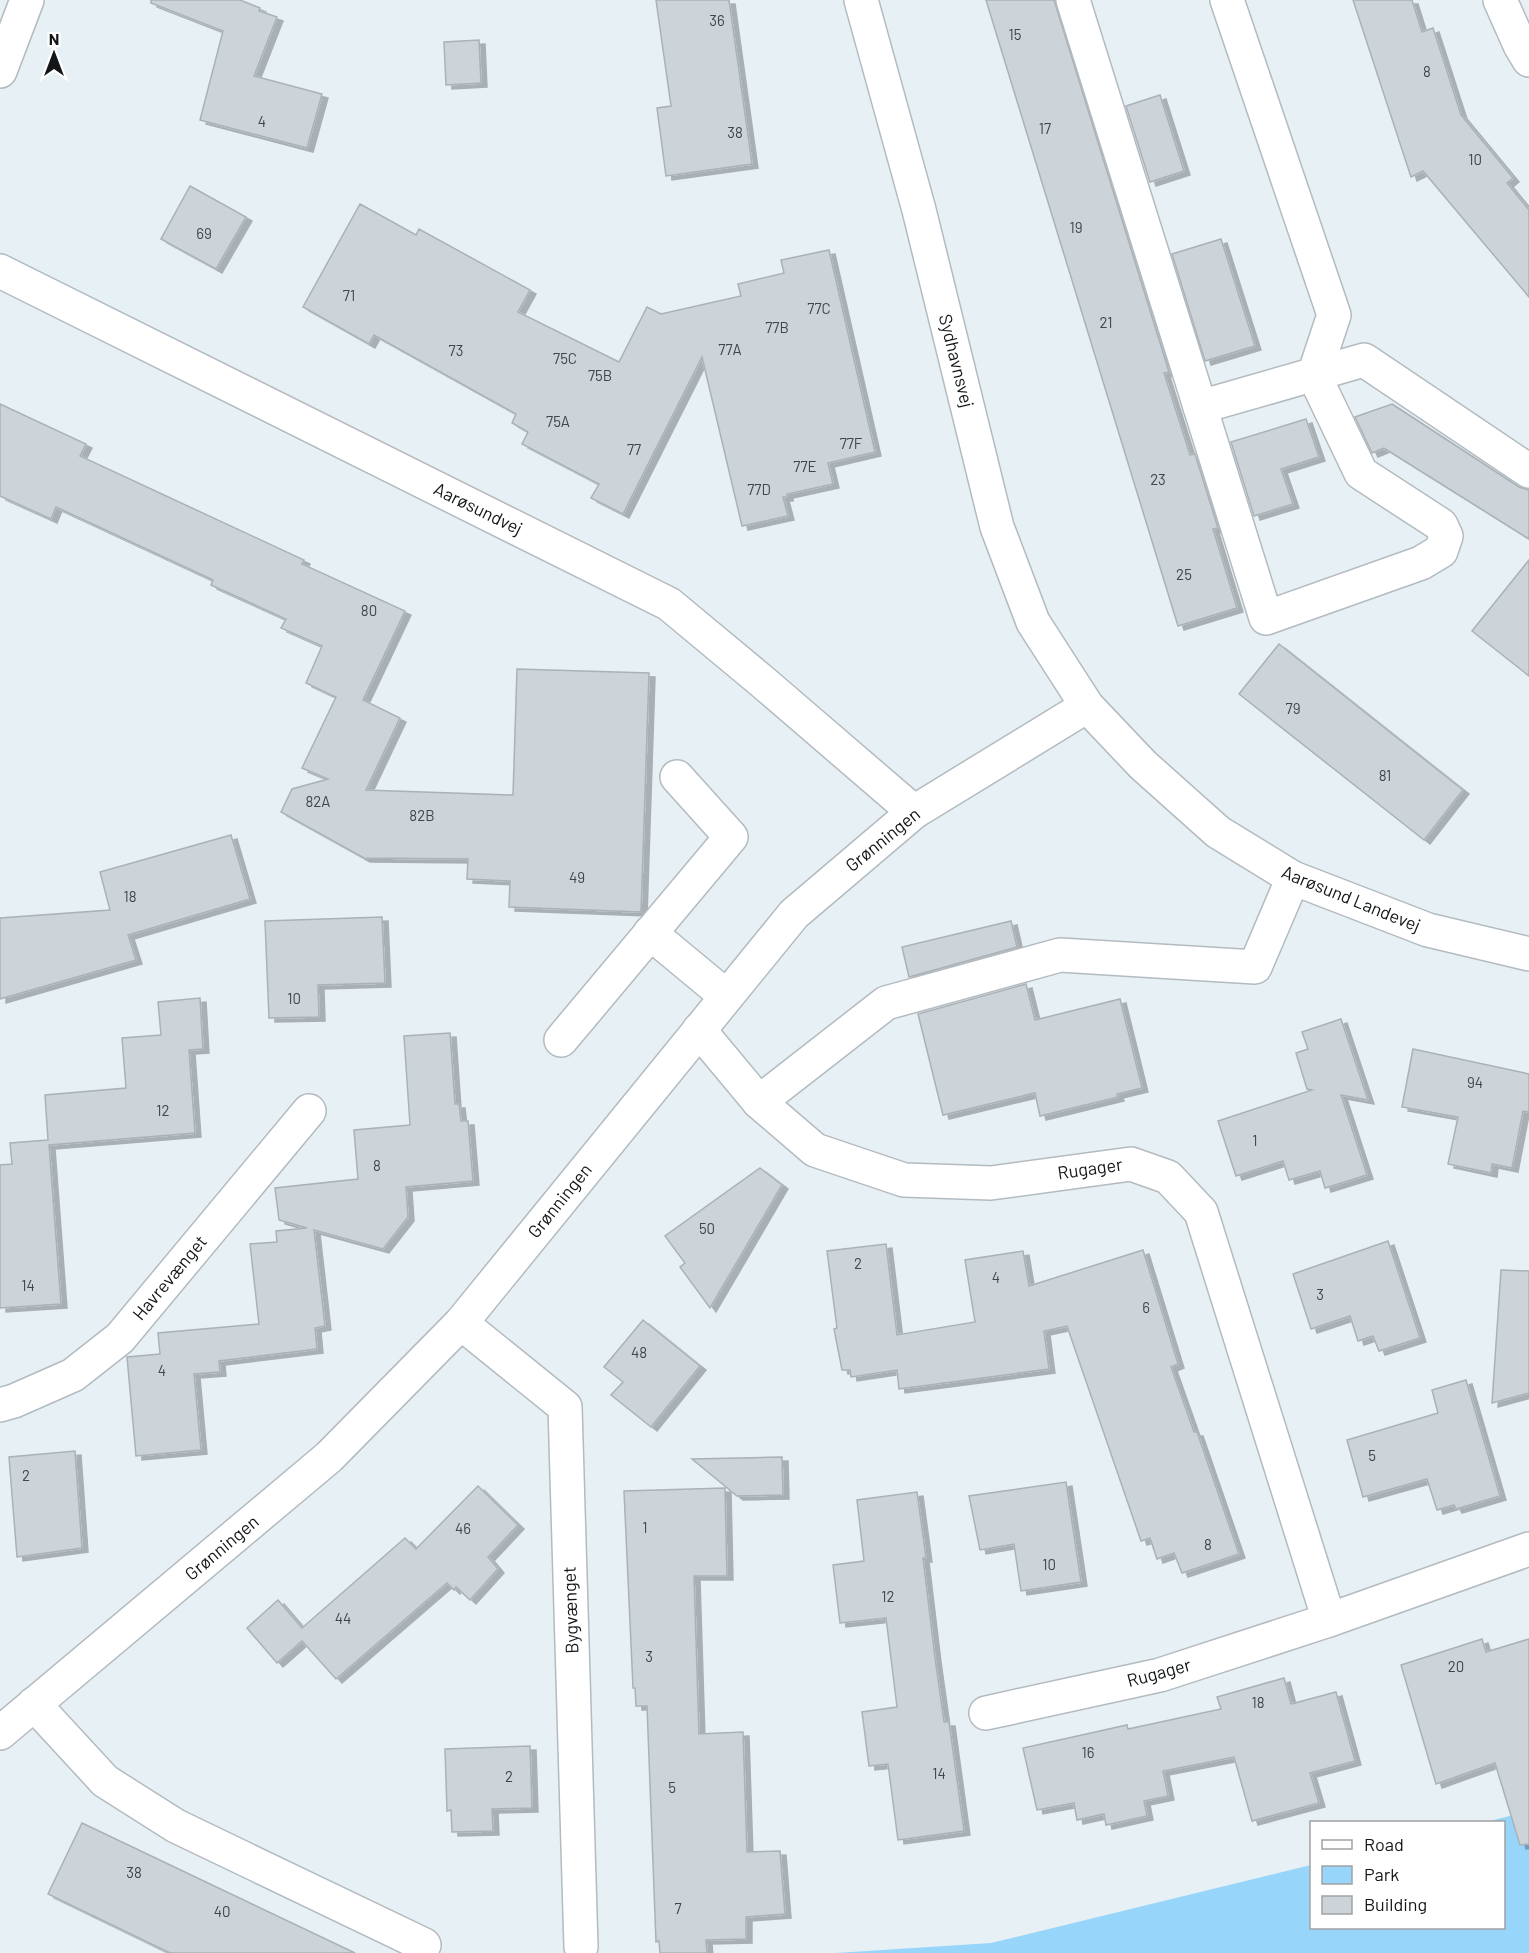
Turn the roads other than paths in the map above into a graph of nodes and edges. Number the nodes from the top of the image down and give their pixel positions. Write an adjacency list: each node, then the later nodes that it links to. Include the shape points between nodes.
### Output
1 (27, 0): 7 (street)
2 (861, 0): 12 (street, Sydhavnsvej, via 919,210 997,527 1033,622)
3 (1073, 0): 10 (street)
4 (1227, 0): 9 (street, via 1334,315)
5 (1500, 0): 6 (street)
6 (1529, 60)
7 (0, 70)
8 (0, 271): 14 (street, Aarøsundvej, via 669,604)
9 (1314, 375): 10 (street); 10 (street, via 1361,473 1441,525 1446,536 1441,551 1421,563 1266,618); 11 (street, via 1364,360)
10 (1200, 407)
11 (1529, 471)
12 (1087, 706): 14 (street, Grønningen); 15 (street, Aarøsund Landevej, via 1143,765 1218,832)
13 (677, 777): 16 (street, via 731,837)
14 (914, 812): 18 (street, Grønningen, via 794,914)
15 (1293, 878): 17 (street, Aarøsund Landevej, via 1428,930); 21 (street, via 1254,967 1060,955 886,1003)
16 (650, 933): 18 (street); 20 (street)
17 (1529, 954)
18 (726, 996): 19 (street, Grønningen)
19 (699, 1030): 21 (street, Rugager); 23 (street, Grønningen)
20 (561, 1040)
21 (759, 1102): 26 (street, Rugager, via 815,1150 904,1180 991,1183 1131,1164 1168,1177 1201,1212)
22 (309, 1112): 24 (street, Havrevænget, via 120,1338 73,1375)
23 (461, 1323): 27 (street, Grønningen, via 329,1457); 31 (street, Bygvænget, via 566,1407)
24 (0, 1405)
25 (1529, 1549): 26 (street, Rugager)
26 (1329, 1620): 28 (street, Rugager, via 1160,1676)
27 (34, 1704): 29 (street, Grønningen); 30 (street, via 105,1781 167,1821)
28 (986, 1713)
29 (0, 1733)
30 (424, 1945)
31 (581, 1947)

